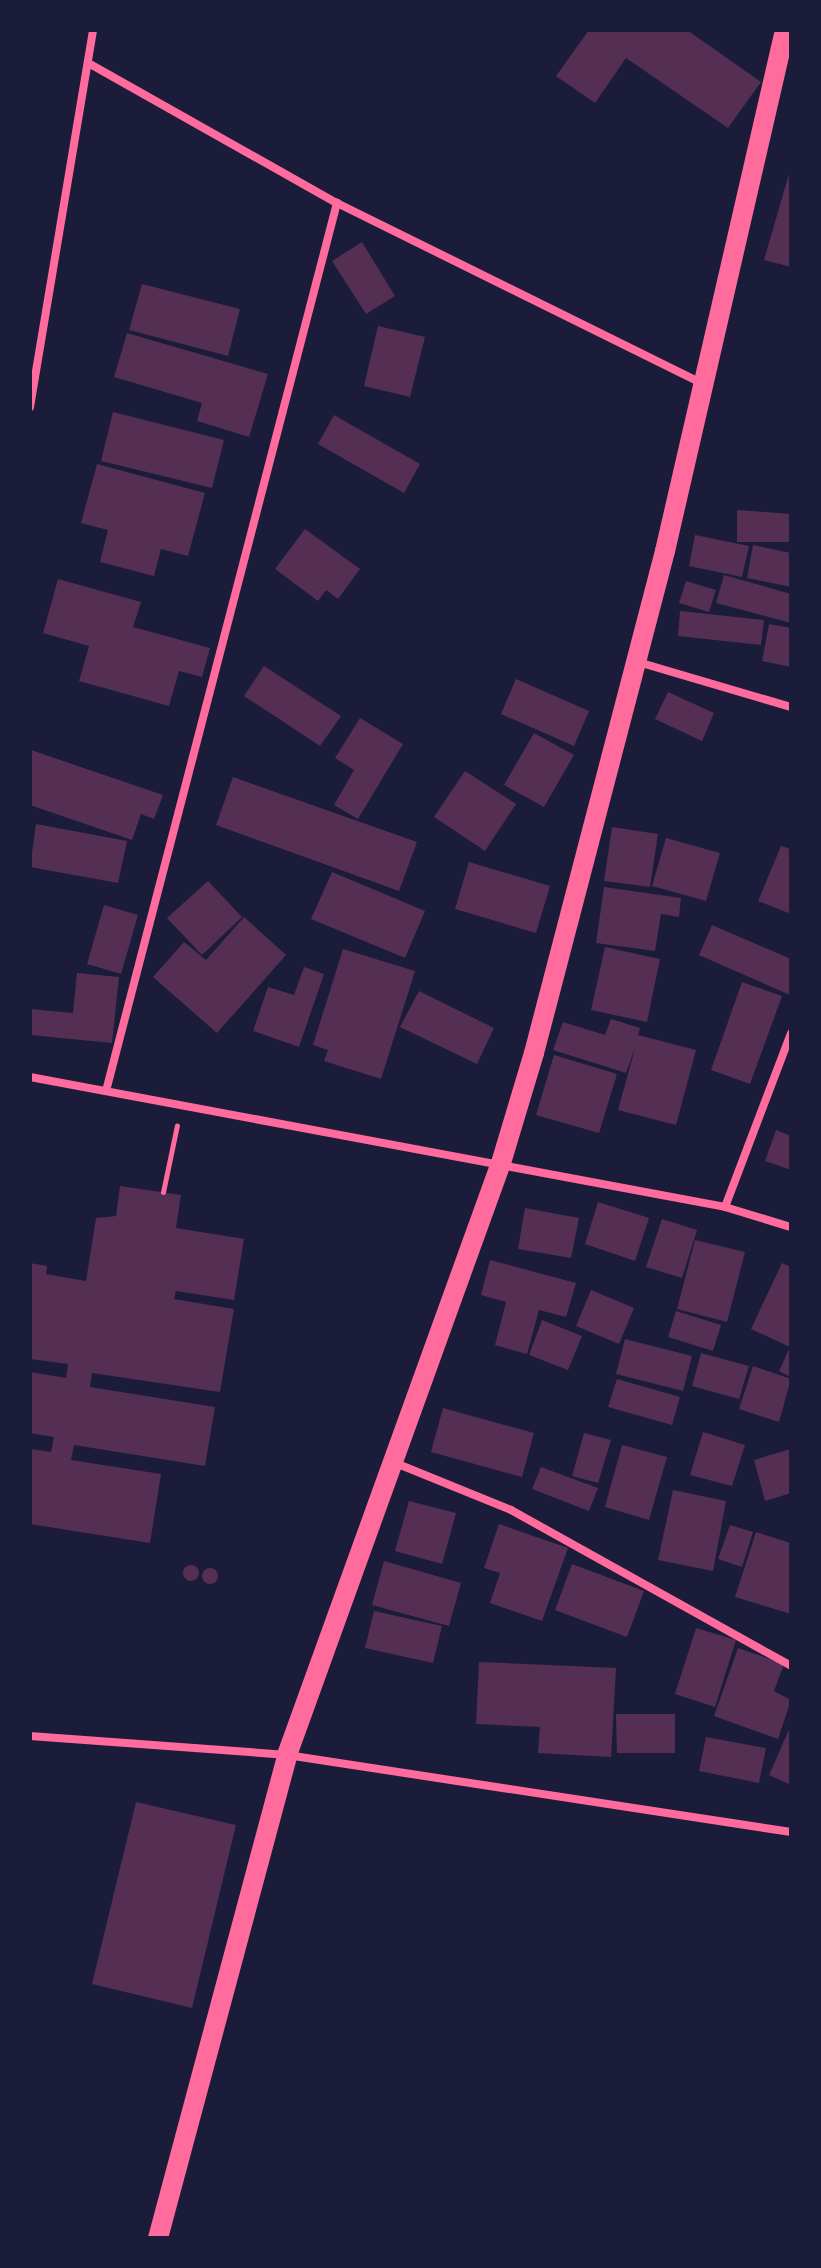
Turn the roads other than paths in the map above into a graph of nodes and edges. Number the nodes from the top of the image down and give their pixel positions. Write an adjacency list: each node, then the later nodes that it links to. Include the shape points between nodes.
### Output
1 (93, 30): 3 (street)
2 (784, 35): 5 (main road)
3 (90, 64): 4 (street); 6 (street)
4 (337, 203): 5 (street); 11 (street)
5 (701, 383): 7 (main road, via 665,551)
6 (30, 407)
7 (634, 661): 8 (street); 12 (main road)
8 (791, 707)
9 (791, 1033): 13 (street)
10 (30, 1077): 11 (street)
11 (106, 1091): 12 (street)
12 (501, 1163): 13 (street); 15 (main road)
13 (725, 1207): 14 (street)
14 (791, 1227)
15 (392, 1462): 16 (street, via 511,1510); 18 (main road)
16 (791, 1666)
17 (30, 1736): 18 (street)
18 (287, 1755): 19 (street); 20 (main road)
19 (791, 1832)
20 (158, 2238)

